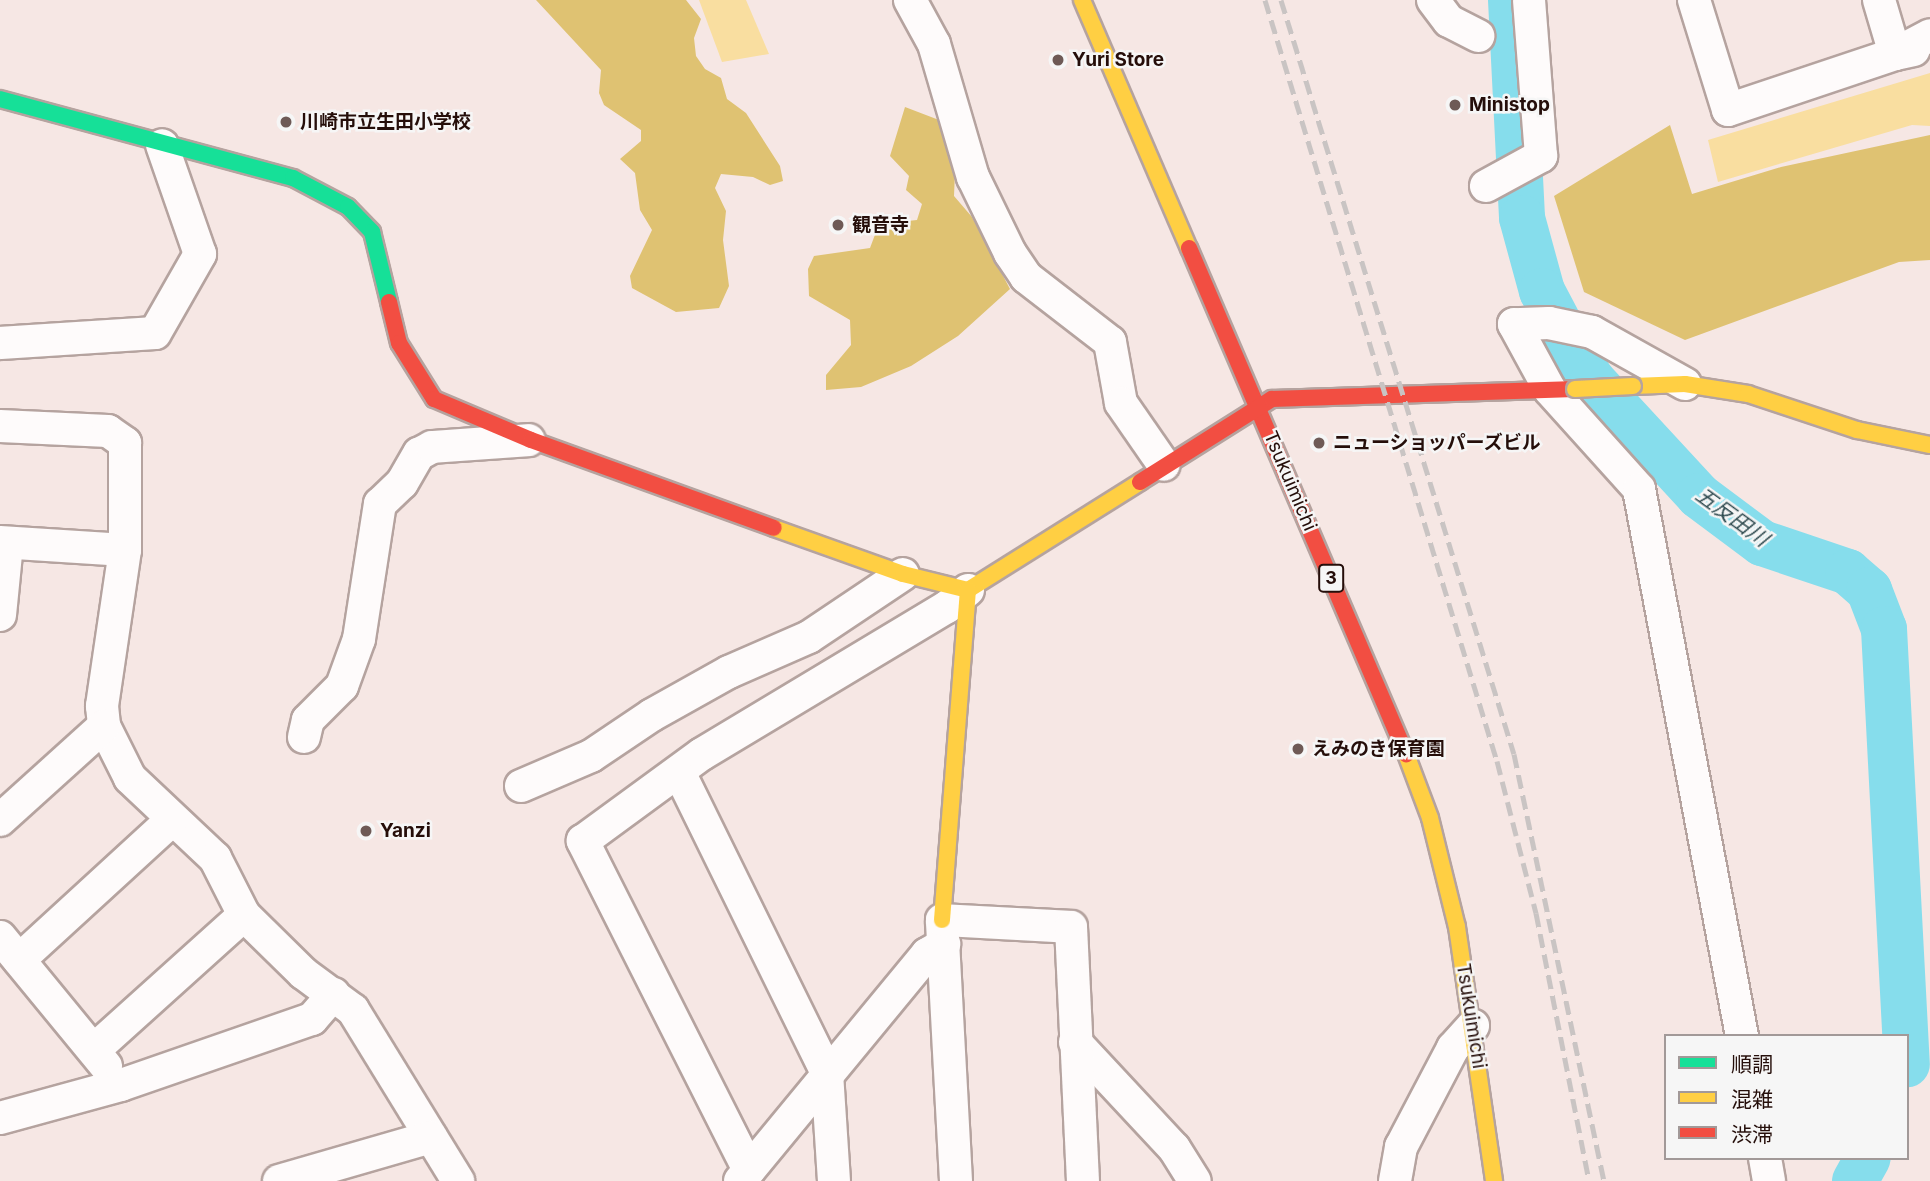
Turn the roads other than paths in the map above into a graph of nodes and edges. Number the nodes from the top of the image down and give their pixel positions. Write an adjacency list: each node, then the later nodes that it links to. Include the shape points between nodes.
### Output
1 (910, 0): 21 (street, via 934,44 973,177 1010,253 1026,277 1110,342 1121,403)
2 (1082, 0): 17 (street, Tsukuimichi / 3)
3 (1433, 0): 8 (street, via 1449,21)
4 (1529, 0): 13 (street, via 1538,159)
5 (1694, 0): 10 (street, via 1728,110)
6 (1880, 0): 10 (street)
7 (1930, 35): 10 (street)
8 (1478, 36)
9 (1930, 46): 10 (street)
10 (1895, 54)
11 (0, 99): 12 (street)
12 (162, 145): 14 (street, via 200,254 155,333); 19 (street, via 293,178 348,207 372,232 399,343 434,398)
13 (1490, 184)
14 (0, 343)
15 (1685, 384): 16 (street, bridge); 16 (street, via 1592,332 1525,324); 20 (street, via 1748,394 1857,430)
16 (1563, 390): 17 (street, via 1287,396); 38 (street, via 1639,489)
17 (1257, 405): 21 (street); 37 (street, Tsukuimichi / 3, via 1430,818 1447,877)
18 (0, 426): 23 (street, via 115,432 125,443)
19 (531, 440): 24 (street); 28 (street, via 432,447 419,454 402,483 380,504 359,639 342,686 308,720)
20 (1930, 445)
21 (1164, 465): 25 (street)
22 (3, 543): 23 (street); 26 (street)
23 (125, 550): 27 (street, via 102,706)
24 (903, 574): 25 (street); 30 (street, via 809,637 707,684 591,756)
25 (968, 590): 29 (street); 34 (street)
26 (0, 615)
27 (104, 726): 31 (street); 32 (street, via 130,778)
28 (304, 737)
29 (679, 772): 41 (street); 46 (street, via 583,841)
30 (521, 786)
31 (0, 820)
32 (172, 820): 33 (street, via 215,858); 35 (street)
33 (244, 915): 36 (street, via 303,973); 40 (street)
34 (943, 932): 39 (street, via 1072,927); 41 (street); 50 (street)
35 (9, 948): 40 (street)
36 (334, 994): 42 (street, via 312,1018); 44 (street, via 353,1010)
37 (1473, 1026): 53 (street, via 1453,1048 1401,1147); 54 (street, Tsukuimichi / 3)
38 (1742, 1034)
39 (1075, 1042): 51 (street); 52 (street, via 1174,1148)
40 (94, 1050): 42 (street)
41 (827, 1073): 46 (street); 49 (street)
42 (121, 1085): 43 (street)
43 (0, 1118)
44 (431, 1137): 47 (street); 48 (street)
45 (1765, 1160): 55 (street)
46 (745, 1176)
47 (279, 1181)
48 (458, 1181)
49 (834, 1181)
50 (956, 1181)
51 (1083, 1181)
52 (1195, 1181)
53 (1395, 1181)
54 (1494, 1181)
55 (1769, 1181)

